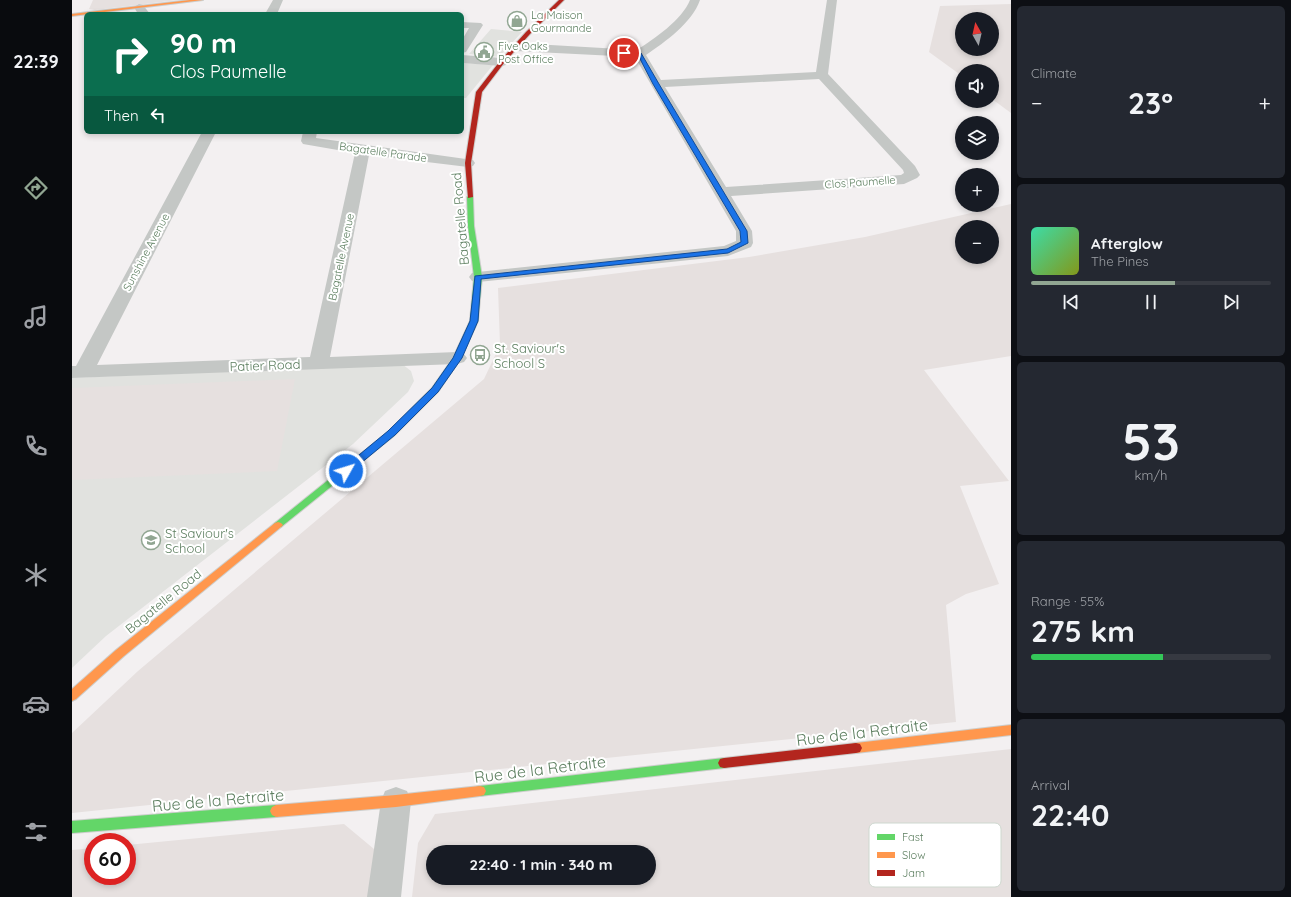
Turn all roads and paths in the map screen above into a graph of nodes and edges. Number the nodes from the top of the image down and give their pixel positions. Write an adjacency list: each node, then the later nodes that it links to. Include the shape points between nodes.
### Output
1 (201, 0): 6 (main road)
2 (278, 0): 8 (street)
3 (562, 0): 13 (main road, Bagatelle Road)
4 (695, 0): 14 (street, via 687,14)
5 (832, 0): 17 (street)
6 (141, 11): 7 (main road)
7 (124, 12)
8 (271, 12)
9 (84, 14): 10 (main road)
10 (72, 15)
11 (464, 25): 12 (street, via 477,25)
12 (464, 46)
13 (516, 48): 14 (street); 16 (main road, Bagatelle Road)
14 (639, 54): 18 (street)
15 (464, 59): 16 (street)
16 (502, 62): 22 (main road, Bagatelle Road, via 479,92)
17 (822, 75): 18 (street); 23 (street, Clos Paumelle, via 910,169 912,175 904,179)
18 (656, 84): 23 (street)
19 (208, 134): 27 (street, Sunshine Avenue)
20 (310, 134): 21 (street, Bagatelle Parade, via 308,141)
21 (363, 150): 22 (street, Bagatelle Parade); 26 (street, Bagatelle Avenue)
22 (468, 163): 24 (main road, Bagatelle Road, via 471,226)
23 (720, 192): 24 (street, via 744,231 745,243 728,251)
24 (478, 277): 25 (main road, Bagatelle Road, via 474,321)
25 (458, 358): 26 (street, Patier Road); 28 (main road, Bagatelle Road, via 435,390 392,433 120,653)
26 (319, 363): 27 (street, Patier Road)
27 (77, 372)
28 (72, 696)
29 (1011, 730): 30 (main road, Rue de la Retraite)
30 (396, 800): 31 (main road, Rue de la Retraite); 32 (street)
31 (72, 827)
32 (384, 897)

